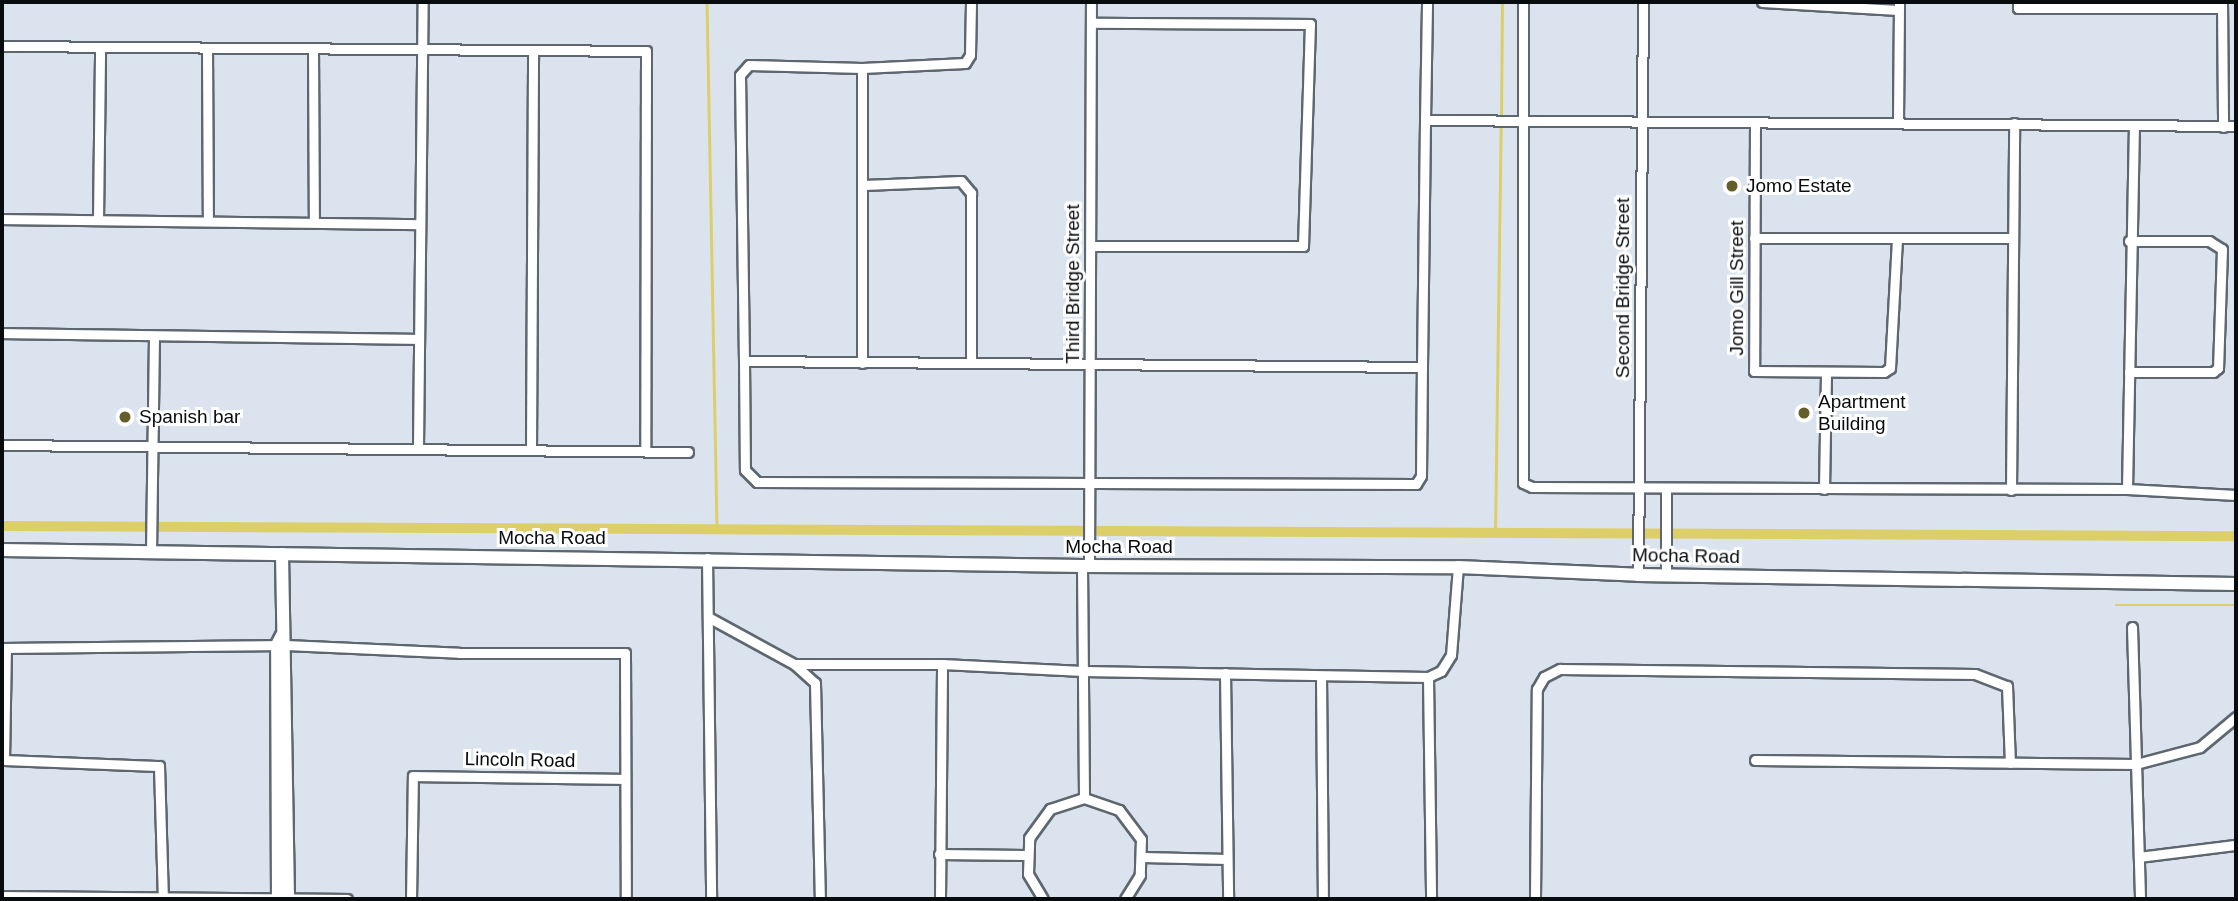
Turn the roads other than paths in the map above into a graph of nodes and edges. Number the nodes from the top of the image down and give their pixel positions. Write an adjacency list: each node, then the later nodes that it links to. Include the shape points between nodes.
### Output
1 (423, 2): 16 (street)
2 (971, 2): 18 (street, via 970,55 965,63)
3 (1091, 2): 11 (street, Third Bridge Street)
4 (1427, 2): 19 (street)
5 (1523, 2): 21 (street)
6 (1643, 2): 20 (street, Second Bridge Street)
7 (1762, 2): 10 (street)
8 (2018, 2): 9 (street, via 2018,8)
9 (2222, 5): 26 (street)
10 (1898, 6): 22 (street)
11 (1091, 23): 38 (street, Third Bridge Street); 38 (street, via 1310,24 1303,246)
12 (2, 46): 13 (street)
13 (100, 48): 14 (street); 30 (street)
14 (206, 48): 15 (street); 31 (street)
15 (313, 49): 16 (street); 32 (street)
16 (422, 50): 17 (street); 33 (street)
17 (533, 51): 52 (street); 53 (street, via 646,51)
18 (862, 68): 28 (street); 42 (street, via 749,65 740,75)
19 (1425, 120): 21 (street); 46 (street)
20 (1640, 120): 21 (street); 23 (street); 56 (street, Second Bridge Street)
21 (1521, 121): 56 (street, via 1523,483 1532,487)
22 (1898, 121): 23 (street); 24 (street)
23 (1755, 122): 34 (street, Jomo Gill Street)
24 (2014, 123): 25 (street); 36 (street)
25 (2134, 127): 26 (street); 37 (street)
26 (2223, 127): 27 (street)
27 (2236, 127)
28 (864, 186): 43 (street, via 961,180 971,193); 44 (street)
29 (2, 219): 30 (street)
30 (98, 220): 31 (street)
31 (208, 221): 32 (street)
32 (314, 222): 33 (street)
33 (421, 224): 41 (street)
34 (1754, 238): 35 (street); 47 (street, Jomo Gill Street, via 1754,371)
35 (1897, 238): 36 (street); 47 (street, via 1890,368 1884,372)
36 (2013, 238): 60 (street)
37 (2129, 241): 48 (street); 48 (street, via 2209,241 2221,249 2218,368 2213,372)
38 (1091, 246): 45 (street, Third Bridge Street)
39 (2, 334): 40 (street)
40 (154, 336): 41 (street); 50 (street)
41 (419, 339): 51 (street)
42 (744, 361): 44 (street); 55 (street, via 745,470 757,482)
43 (971, 362): 44 (street); 45 (street)
44 (862, 363)
45 (1090, 365): 46 (street); 55 (street, Third Bridge Street)
46 (1422, 367): 55 (street, via 1420,477 1416,484)
47 (1826, 372): 58 (street)
48 (2129, 372): 59 (street)
49 (2, 445): 50 (street)
50 (152, 447): 51 (street); 62 (street)
51 (418, 447): 52 (street)
52 (531, 449): 53 (street)
53 (645, 451): 54 (street)
54 (688, 452)
55 (1089, 486): 66 (street, Third Bridge Street)
56 (1639, 488): 57 (street); 68 (street, Second Bridge Street)
57 (1665, 488): 58 (street); 69 (street)
58 (1824, 489): 60 (street)
59 (2127, 489): 60 (street); 61 (street)
60 (2011, 490)
61 (2236, 495)
62 (151, 546): 63 (street, Mocha Road); 64 (street, Mocha Road)
63 (2, 550)
64 (282, 554): 65 (street, Mocha Road); 73 (street)
65 (706, 558): 66 (street, Mocha Road); 71 (street)
66 (1086, 566): 67 (street, Mocha Road); 77 (street, Third Bridge Street)
67 (1458, 567): 68 (street, Mocha Road); 80 (street, via 1451,655 1441,671)
68 (1638, 575): 69 (street, Mocha Road)
69 (1666, 575): 70 (street, Mocha Road)
70 (2236, 584)
71 (708, 617): 75 (street); 100 (street)
72 (2132, 627): 85 (street)
73 (282, 641): 74 (street); 86 (street, via 459,653 625,653); 96 (street)
74 (4, 648): 82 (street)
75 (794, 664): 76 (street); 101 (street, via 810,676 818,700)
76 (942, 664): 77 (street); 89 (street)
77 (1083, 671): 78 (street); 87 (street, Third Bridge Street)
78 (1225, 673): 79 (street); 93 (street)
79 (1321, 676): 80 (street); 106 (street)
80 (1429, 677): 107 (street)
81 (2236, 717): 85 (street, via 2200,747)
82 (3, 760): 95 (street, via 159,766)
83 (1755, 760): 84 (street)
84 (2010, 764): 85 (street); 108 (street, via 2007,687 1975,674 1560,669 1544,677 1537,689)
85 (2136, 764): 91 (street)
86 (625, 779): 98 (street, Lincoln Road, via 413,776); 99 (street)
87 (1084, 798): 90 (street, via 1066,801 1043,815 1032,830); 92 (street, via 1111,805 1126,816 1137,831)
88 (2236, 845): 91 (street)
89 (939, 854): 90 (street); 102 (street)
90 (1025, 855): 103 (street, via 1031,883)
91 (2139, 857): 109 (street)
92 (1143, 858): 93 (street); 104 (street, via 1137,884)
93 (1227, 859): 105 (street)
94 (2, 895): 95 (street)
95 (162, 898): 96 (street)
96 (283, 899): 97 (street)
97 (346, 899)
98 (411, 899)
99 (626, 899)
100 (711, 899)
101 (820, 899)
102 (940, 899)
103 (1043, 899)
104 (1125, 899)
105 (1228, 899)
106 (1323, 899)
107 (1431, 899)
108 (1535, 899)
109 (2140, 899)

